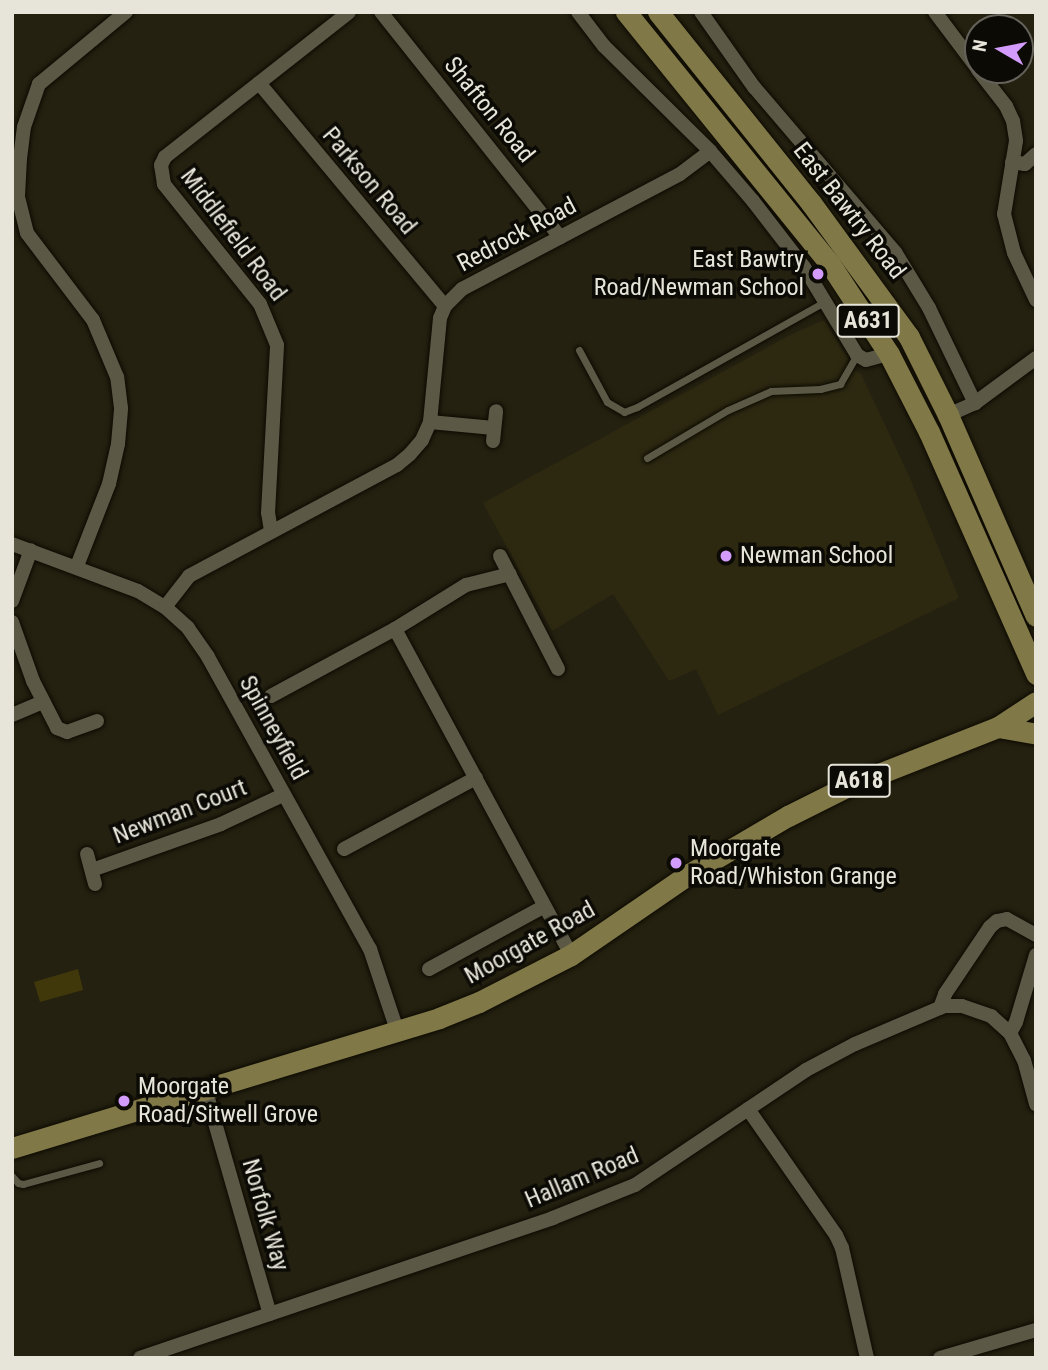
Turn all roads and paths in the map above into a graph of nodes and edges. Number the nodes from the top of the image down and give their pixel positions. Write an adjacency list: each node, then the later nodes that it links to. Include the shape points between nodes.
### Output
1 (126, 12): 14 (street, via 38,84)
2 (349, 12): 10 (street, Middlefield Road)
3 (381, 12): 16 (street, Shafton Road)
4 (578, 12): 12 (street, via 613,55)
5 (626, 12): 21 (main road, East Bawtry Road / A631, via 830,264)
6 (658, 12): 26 (main road, East Bawtry Road / A631, via 881,295 909,337)
7 (701, 12): 24 (street, East Bawtry Road, via 754,87 895,252 929,308)
8 (935, 12): 9 (street)
9 (964, 51)
10 (259, 83): 19 (street, Parkson Road); 29 (street, Middlefield Road, via 166,157 160,175 260,304 277,345 268,513)
11 (989, 84): 15 (street, via 1013,121)
12 (710, 151): 16 (street, Redrock Road, via 680,174); 18 (street, via 804,267)
13 (1036, 154): 15 (street, via 1025,163)
14 (16, 159): 33 (street, via 27,233 93,320 117,377 121,408 118,444 109,484)
15 (1012, 162): 17 (street, via 1004,201 1006,229)
16 (559, 237): 19 (street, Redrock Road, via 462,289)
17 (1036, 300)
18 (824, 302): 20 (lane, via 624,412 607,402); 22 (street)
19 (445, 306): 27 (street, Redrock Road, via 437,331)
20 (579, 350)
21 (890, 354): 22 (street, via 866,360); 41 (main road, East Bawtry Road / A631)
22 (857, 355): 28 (lane, via 840,384 771,391)
23 (1036, 358): 24 (street)
24 (975, 403): 26 (street)
25 (496, 411): 27 (street, via 493,434)
26 (948, 415): 37 (main road, East Bawtry Road / A631)
27 (430, 422): 29 (street, Redrock Road, via 422,440 397,465)
28 (647, 458)
29 (271, 531): 36 (street, Redrock Road, via 189,576)
30 (12, 544): 31 (street, Spinneyfield)
31 (31, 550): 33 (street, Spinneyfield); 35 (street)
32 (500, 556): 34 (street)
33 (77, 566): 36 (street, Spinneyfield)
34 (510, 574): 39 (street, via 466,585); 40 (street)
35 (12, 601)
36 (165, 607): 50 (street, Spinneyfield, via 188,628 208,657)
37 (1034, 607)
38 (12, 622): 43 (street)
39 (395, 629): 42 (street); 49 (street)
40 (558, 669)
41 (1036, 674)
42 (271, 696)
43 (43, 702): 45 (street); 46 (street, via 62,732)
44 (1036, 702): 47 (main road, Moorgate Road / A618)
45 (12, 715)
46 (97, 721)
47 (998, 727): 48 (main road); 55 (main road, Moorgate Road / A618, via 848,786 788,816 698,868)
48 (1036, 734)
49 (476, 778): 51 (street); 53 (street)
50 (283, 795): 52 (street, Newman Court, via 94,877); 59 (street, Spinneyfield, via 370,949)
51 (344, 849)
52 (87, 854)
53 (543, 907): 55 (street); 57 (street)
54 (1036, 935): 58 (street, via 1007,919 998,921)
55 (571, 955): 59 (main road, Moorgate Road / A618, via 479,1002)
56 (1036, 955): 60 (street)
57 (429, 969)
58 (940, 1007): 60 (street, Hallam Road, via 977,1010); 63 (street, Hallam Road, via 806,1070)
59 (397, 1030): 61 (main road, Moorgate Road / A618)
60 (1010, 1033): 62 (street, via 1024,1060)
61 (205, 1088): 64 (main road, Moorgate Road / A618); 67 (street, Norfolk Way)
62 (1036, 1104)
63 (748, 1109): 67 (street, Hallam Road, via 635,1185 594,1203); 70 (street, via 836,1235)
64 (12, 1148)
65 (99, 1163): 66 (lane, via 23,1184)
66 (12, 1176)
67 (270, 1314): 69 (street, Hallam Road)
68 (1036, 1330): 71 (street)
69 (139, 1358)
70 (867, 1358)
71 (940, 1358)

